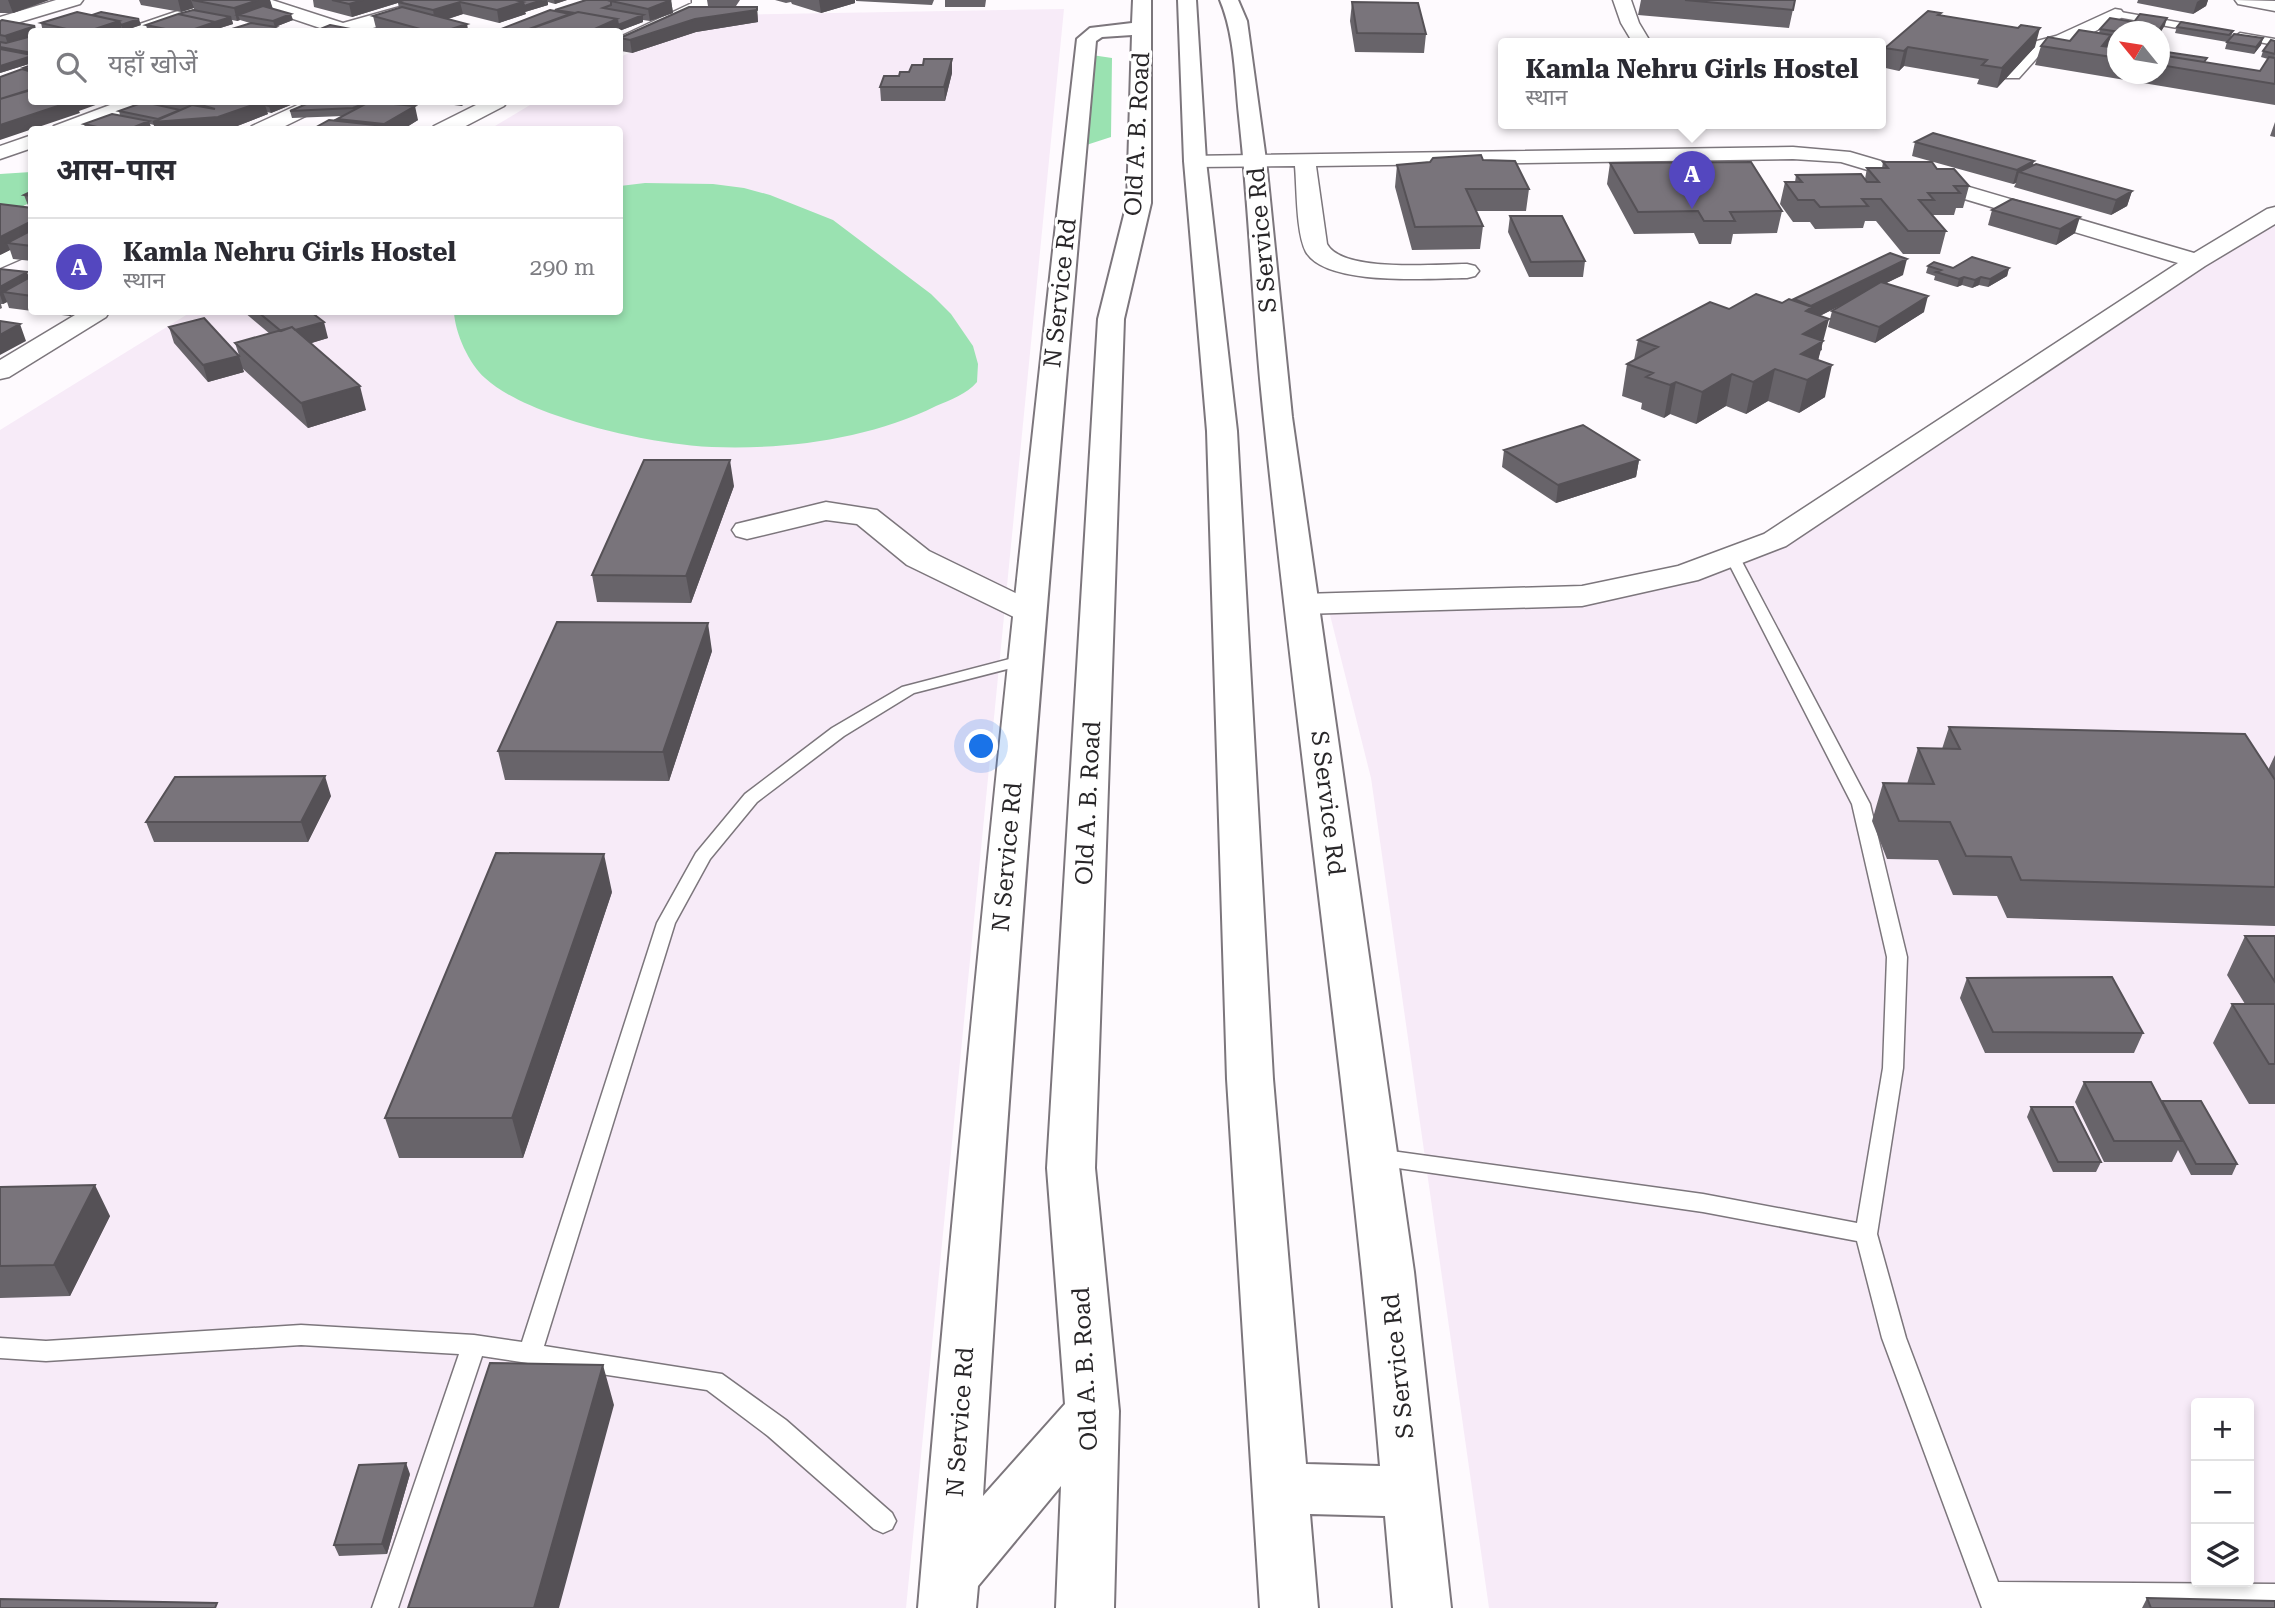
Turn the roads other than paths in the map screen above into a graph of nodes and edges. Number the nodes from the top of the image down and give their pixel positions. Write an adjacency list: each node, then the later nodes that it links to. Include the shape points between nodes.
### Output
1 (74, 0): 15 (street)
2 (228, 0): 16 (street)
3 (255, 0): 17 (street)
4 (444, 0): 18 (street)
5 (1187, 0): 37 (street, Old A. B. Road)
6 (1229, 0): 35 (street, S Service Rd, via 1238,21)
7 (1622, 0): 21 (street)
8 (2244, 0): 12 (street)
9 (676, 2): 10 (street)
10 (700, 3): 23 (street, via 677,19)
11 (2089, 4): 14 (street)
12 (2275, 6)
13 (1142, 14): 50 (street, N Service Rd, via 1087,39); 57 (street, Old A. B. Road, via 1139,203 1111,319 1071,1168)
14 (2115, 14): 19 (lane); 24 (street, via 2063,40 2036,47)
15 (0, 23)
16 (146, 28)
17 (333, 28)
18 (340, 28)
19 (2211, 31)
20 (2224, 33): 22 (lane)
21 (1639, 38)
22 (2275, 42)
23 (623, 43)
24 (2012, 74)
25 (127, 105): 28 (street)
26 (313, 105): 29 (street)
27 (491, 105): 30 (street)
28 (72, 126)
29 (268, 126)
30 (449, 126)
31 (1697, 133): 34 (street)
32 (28, 142): 33 (street)
33 (0, 153)
34 (1709, 154): 36 (street); 43 (street, via 1843,156)
35 (1255, 160): 36 (street); 37 (street); 49 (street, S Service Rd, via 1278,416)
36 (1305, 160): 44 (street, via 1317,250 1331,264 1360,269)
37 (1195, 161): 58 (street, Old A. B. Road, via 1222,431 1250,1079)
38 (28, 163): 39 (street)
39 (0, 165)
40 (2275, 214): 43 (street)
41 (28, 247): 42 (street)
42 (0, 261)
43 (2197, 261): 48 (street, via 1775,540)
44 (1467, 271)
45 (92, 315): 46 (street)
46 (0, 370)
47 (747, 530): 50 (street, via 827,511 866,516 918,558)
48 (1732, 556): 49 (street, via 1687,573 1583,596); 53 (lane, via 1861,804 1897,957 1893,1068)
49 (1302, 604): 52 (street, S Service Rd)
50 (1029, 612): 51 (street, N Service Rd)
51 (1025, 660): 56 (lane, via 908,690 838,732 751,798 702,857 666,923); 61 (street, N Service Rd, via 976,1204)
52 (1373, 1156): 53 (lane, via 1703,1203); 59 (street, S Service Rd)
53 (1866, 1234): 63 (lane, via 1894,1338)
54 (474, 1345): 55 (lane, via 301,1335 46,1350); 56 (lane); 64 (lane)
55 (0, 1348)
56 (530, 1354): 60 (lane, via 713,1381 777,1428)
57 (1092, 1411): 61 (street); 65 (street, Old A. B. Road)
58 (1280, 1488): 59 (street); 66 (street, Old A. B. Road)
59 (1410, 1492): 67 (street, S Service Rd)
60 (883, 1521)
61 (948, 1593)
62 (2275, 1596): 63 (lane)
63 (1993, 1601)
64 (385, 1608)
65 (1085, 1608)
66 (1289, 1608)
67 (1422, 1608)

